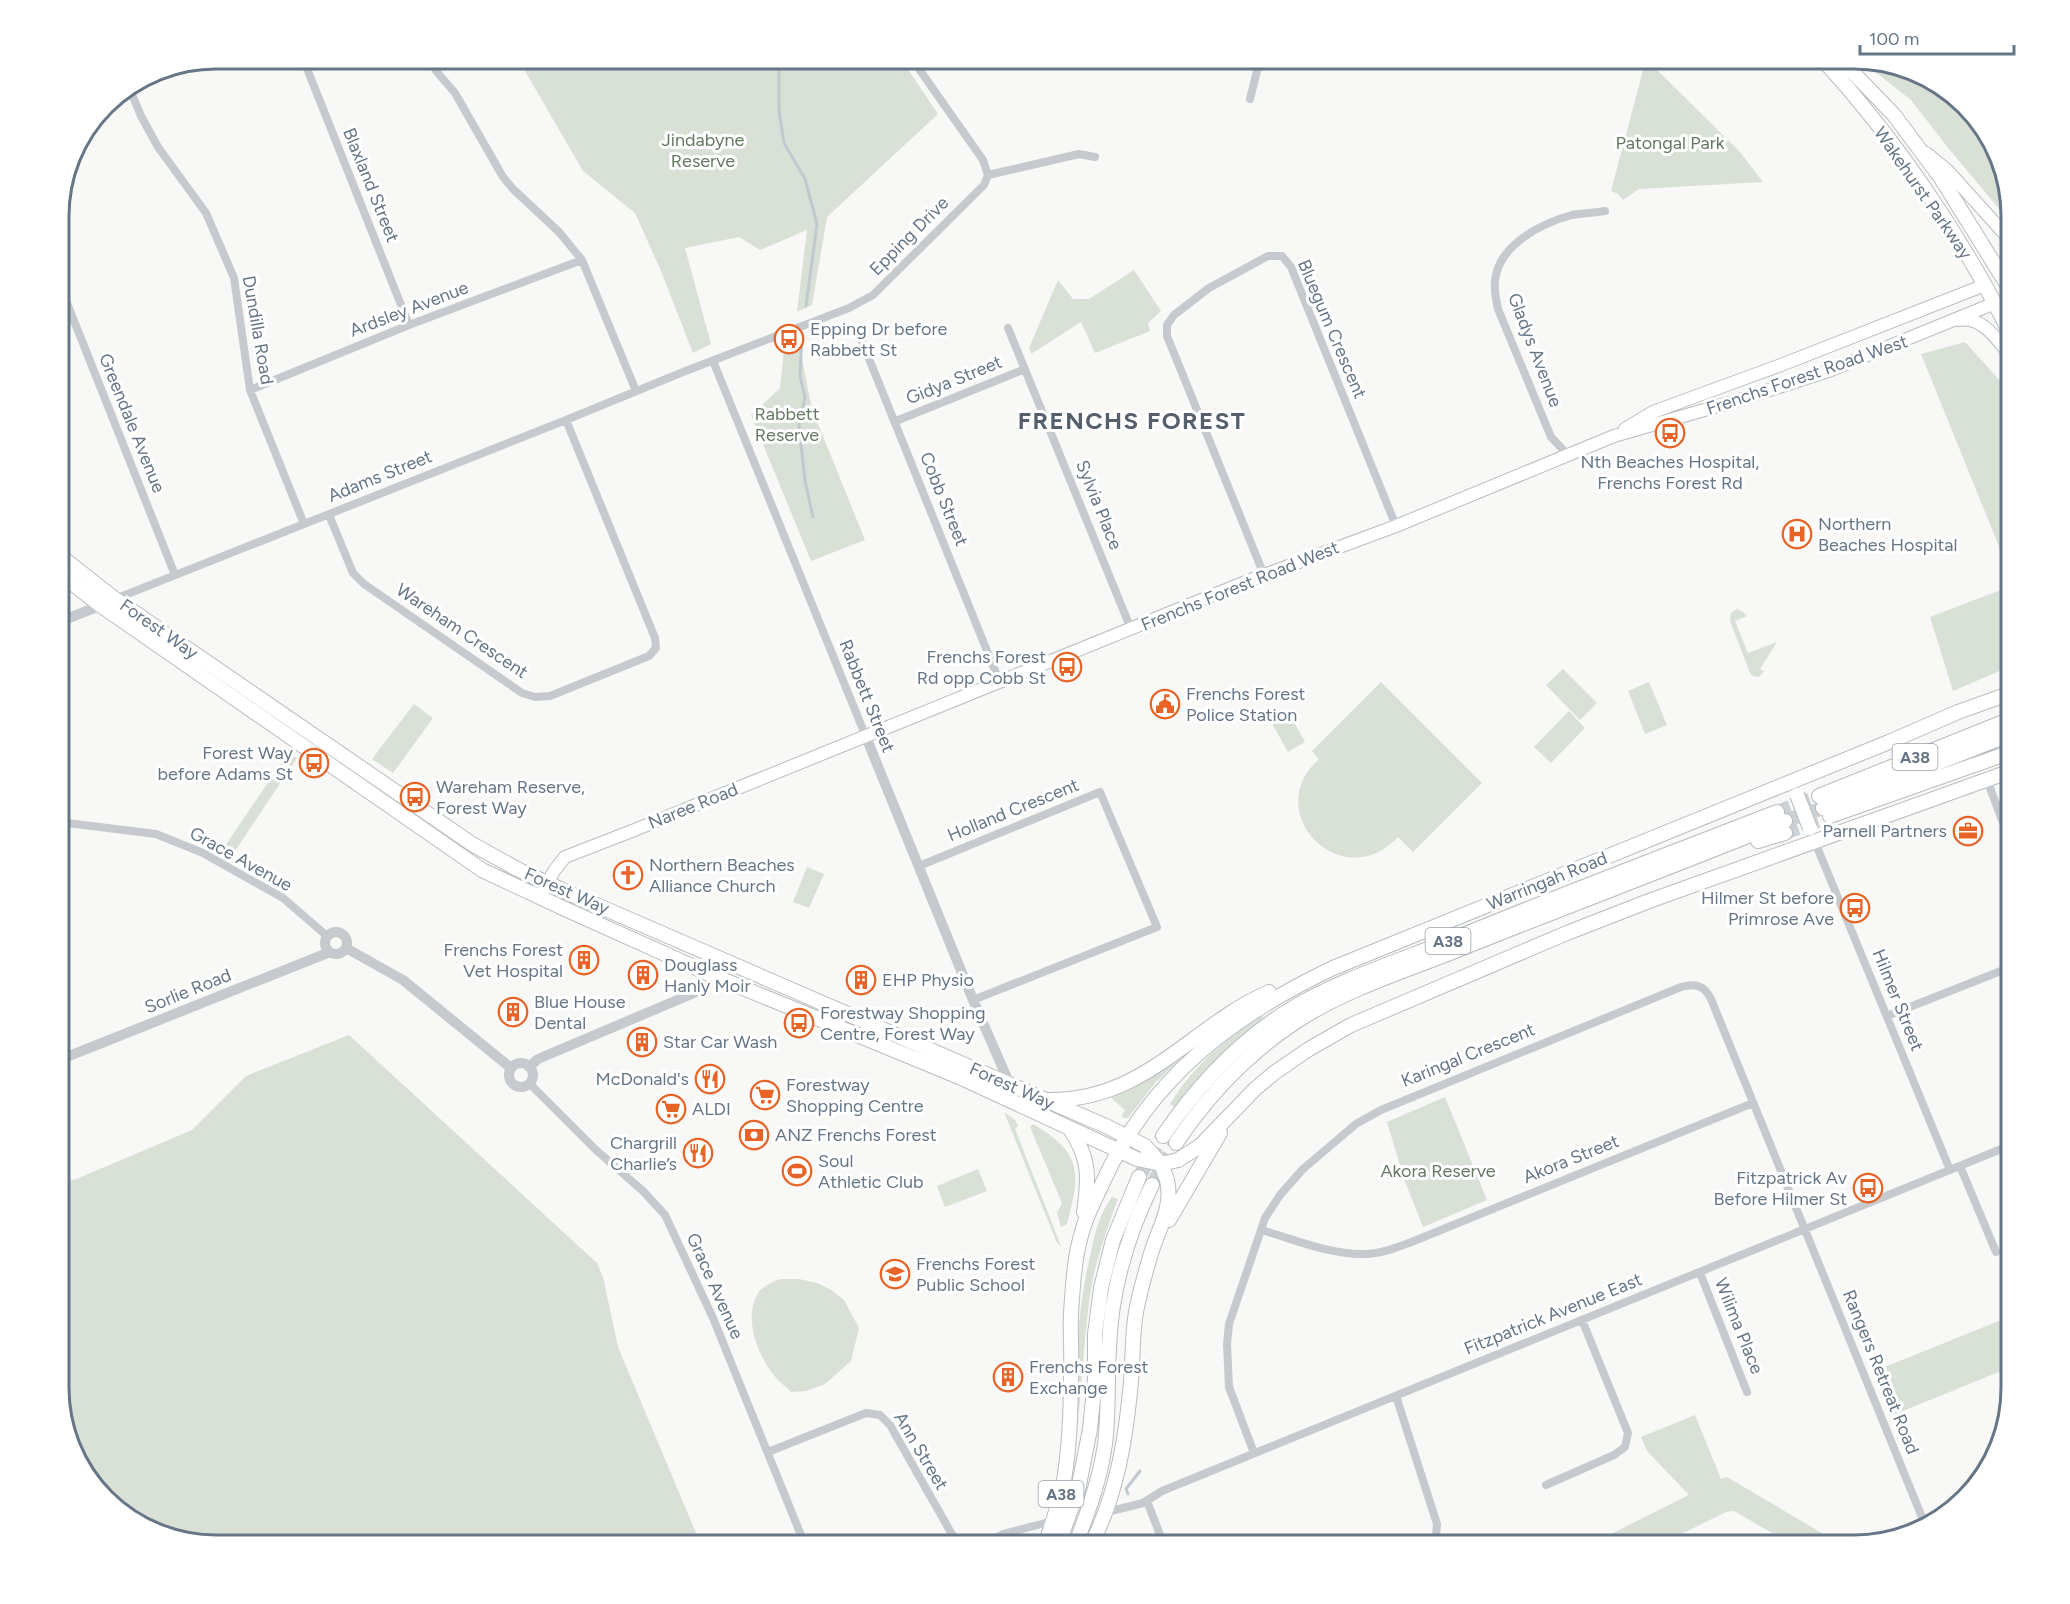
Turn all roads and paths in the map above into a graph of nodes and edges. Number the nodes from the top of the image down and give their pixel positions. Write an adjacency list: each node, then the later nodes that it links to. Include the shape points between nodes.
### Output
1 (305, 69): 23 (street, Blaxland Street)
2 (920, 69): 11 (street, via 983,160)
3 (1257, 69): 8 (street)
4 (1832, 69): 17 (main road, Wakehurst Parkway, via 1932,199)
5 (1850, 69): 9 (main road, Wakehurst Parkway)
6 (436, 71): 14 (street, via 455,93 503,177)
7 (132, 95): 29 (street, Dundilla Road, via 158,147 206,213 234,278)
8 (1250, 99)
9 (1916, 144): 13 (main road, via 1948,171); 15 (main road, Wakehurst Parkway)
10 (1095, 157): 11 (street, via 1079,154)
11 (988, 175): 27 (street, Epping Drive, via 984,185 873,295)
12 (1605, 212): 34 (street, Gladys Avenue, via 1574,215 1524,237 1502,259 1495,278 1498,309 1551,437)
13 (2001, 229)
14 (582, 260): 23 (street, Ardsley Avenue); 30 (street)
15 (2001, 265)
16 (2001, 278): 17 (main road)
17 (1985, 285): 19 (main road, Wakehurst Parkway); 33 (main road, Frenchs Forest Road West, via 1653,412)
18 (2001, 301): 19 (main road)
19 (1995, 303): 21 (main road, Wakehurst Parkway); 22 (main road, Frenchs Forest Road West)
20 (69, 308): 39 (street, Greendale Avenue)
21 (2001, 314)
22 (1951, 322): 26 (main road, via 1964,319 1980,324); 33 (main road, Frenchs Forest Road West, via 1831,370)
23 (409, 325): 29 (street, Ardsley Avenue)
24 (1008, 328): 28 (street, Sylvia Place)
25 (857, 329): 32 (street, Cobb Street)
26 (2001, 345)
27 (713, 361): 30 (street, Adams Street); 49 (street, Rabbett Street)
28 (1025, 369): 32 (street, Gidya Street); 45 (street, Sylvia Place)
29 (250, 390): 36 (street, Dundilla Road)
30 (636, 391): 31 (street, Adams Street)
31 (566, 420): 35 (street, Adams Street); 35 (street, Wareham Crescent, via 656,648 649,656 550,696 522,693 364,584 353,573)
32 (896, 421): 46 (street, Cobb Street)
33 (1614, 436): 34 (main road, Frenchs Forest Road West)
34 (1568, 455): 37 (main road, Frenchs Forest Road West)
35 (328, 515): 36 (street, Adams Street)
36 (304, 524): 39 (street, Adams Street)
37 (1396, 526): 40 (main road, Frenchs Forest Road West); 40 (street, Bluegum Crescent, via 1291,267 1282,256 1268,256 1209,288 1167,325 1167,336)
38 (69, 563): 42 (main road, Forest Way)
39 (175, 575): 42 (street, Adams Street)
40 (1263, 575): 45 (main road, Frenchs Forest Road West)
41 (69, 581): 43 (main road, Forest Way)
42 (116, 599): 43 (street, Adams Street); 60 (main road, Forest Way, via 447,828)
43 (100, 605): 44 (street, Adams Street); 61 (main road, Forest Way, via 450,849 482,870)
44 (69, 618)
45 (1131, 629): 46 (main road, Frenchs Forest Road West)
46 (1000, 683): 49 (main road, Frenchs Forest Road West)
47 (2001, 697): 54 (main road, Warringah Road / A38)
48 (2001, 724): 55 (main road, A38)
49 (866, 737): 59 (street, Rabbett Street); 60 (main road, Naree Road, via 572,853 560,862)
50 (2001, 738): 55 (main road, A38)
51 (2001, 755): 55 (main road)
52 (2001, 775): 53 (main road, A38)
53 (1987, 780): 56 (street); 58 (main road, A38)
54 (1791, 782): 58 (main road, bridge); 66 (main road, Warringah Road / A38)
55 (1824, 807)
56 (2001, 816)
57 (69, 823): 62 (street, Grace Avenue, via 156,834 203,853 283,898)
58 (1815, 842): 70 (street, Hilmer Street); 78 (main road, A38, via 1567,933 1351,1025 1293,1059)
59 (919, 866): 69 (street, Rabbett Street); 69 (street, Holland Crescent, via 1100,792 1157,927)
60 (547, 883): 61 (main road, Naree Road); 65 (main road, Forest Way)
61 (540, 897): 68 (main road, Forest Way)
62 (327, 936): 63 (street, via 341,932); 64 (street, via 325,943)
63 (346, 948): 64 (street, via 339,954); 73 (street, via 403,980)
64 (330, 952): 71 (street, Sorlie Road)
65 (722, 959): 68 (street); 75 (main road, Forest Way)
66 (1333, 968): 76 (main road, via 1253,1000 1162,1064 1133,1079 1089,1096); 80 (main road, Warringah Road / A38, via 1273,999 1216,1038 1165,1085)
67 (2001, 971): 70 (street)
68 (714, 976): 72 (street, via 701,990 538,1059); 79 (main road, Forest Way, via 890,1047)
69 (973, 1000): 75 (street, Rabbett Street)
70 (1887, 1016): 87 (street, Hilmer Street)
71 (69, 1056)
72 (530, 1066): 73 (street, via 520,1063); 74 (street)
73 (511, 1068): 74 (street, via 509,1079 515,1086)
74 (530, 1083): 99 (street, Grace Avenue, via 665,1215)
75 (1011, 1087): 76 (main road, Forest Way)
76 (1045, 1101): 80 (main road, Forest Way)
77 (1753, 1103): 90 (street, Karingal Crescent); 92 (street, Akora Street, via 1383,1251 1337,1252); 92 (street, Karingal Crescent, via 1707,992 1698,985 1687,985 1368,1116 1303,1169 1271,1208)
78 (1234, 1111): 85 (main road, bridge, via 1200,1146 1178,1160); 93 (main road, A38)
79 (1070, 1129): 84 (main road, Forest Way); 91 (main road, via 1086,1161)
80 (1126, 1136): 84 (main road, Warringah Road / A38); 85 (main road, bridge, via 1145,1146)
81 (1163, 1137): 82 (main road, Warringah Road / A38, via 1181,1109 1221,1064 1292,1009 1503,918 1782,822 1409,969 1298,1020 1231,1074)
82 (1176, 1143)
83 (2001, 1149): 86 (street, Fitzpatrick Avenue East)
84 (1118, 1151): 85 (main road, bridge); 91 (main road, Warringah Road / A38)
85 (1161, 1164): 93 (main road, bridge, via 1169,1198)
86 (1960, 1166): 87 (street, Fitzpatrick Avenue East); 94 (street)
87 (1950, 1170): 90 (street, Fitzpatrick Avenue East)
88 (1139, 1177): 110 (main road, A38, via 1113,1240 1101,1288 1090,1429 1078,1490)
89 (1152, 1185): 111 (main road, A38, via 1129,1239 1115,1294 1105,1446 1091,1506)
90 (1805, 1229): 95 (street, Fitzpatrick Avenue East); 104 (street, Rangers Retreat Road)
91 (1082, 1230): 105 (main road, Warringah Road / A38, via 1071,1315 1068,1440 1061,1496)
92 (1261, 1230): 100 (street, Karingal Crescent, via 1229,1324 1227,1344 1229,1387)
93 (1155, 1243): 103 (main road, A38, via 1136,1314 1121,1458)
94 (1996, 1252)
95 (1700, 1273): 96 (street, Fitzpatrick Avenue East); 97 (street, Wilima Place)
96 (1582, 1320): 98 (street, Fitzpatrick Avenue East); 101 (street, via 1628,1433 1625,1447)
97 (1748, 1392)
98 (1396, 1396): 100 (street, Fitzpatrick Avenue East); 114 (street, via 1437,1524)
99 (768, 1452): 106 (street, Grace Avenue); 107 (street, Ann Street, via 866,1413 880,1415 890,1425)
100 (1254, 1453): 102 (street, Fitzpatrick Avenue East, via 1162,1491)
101 (1546, 1485)
102 (1145, 1502): 103 (street, Fitzpatrick Avenue East); 113 (street)
103 (1107, 1512): 112 (main road, A38)
104 (1922, 1518)
105 (1053, 1521): 108 (street); 109 (main road, Warringah Road / A38)
106 (801, 1535)
107 (952, 1535)
108 (1001, 1535)
109 (1048, 1535)
110 (1062, 1535)
111 (1079, 1535)
112 (1096, 1535)
113 (1160, 1535)
114 (1436, 1535)

